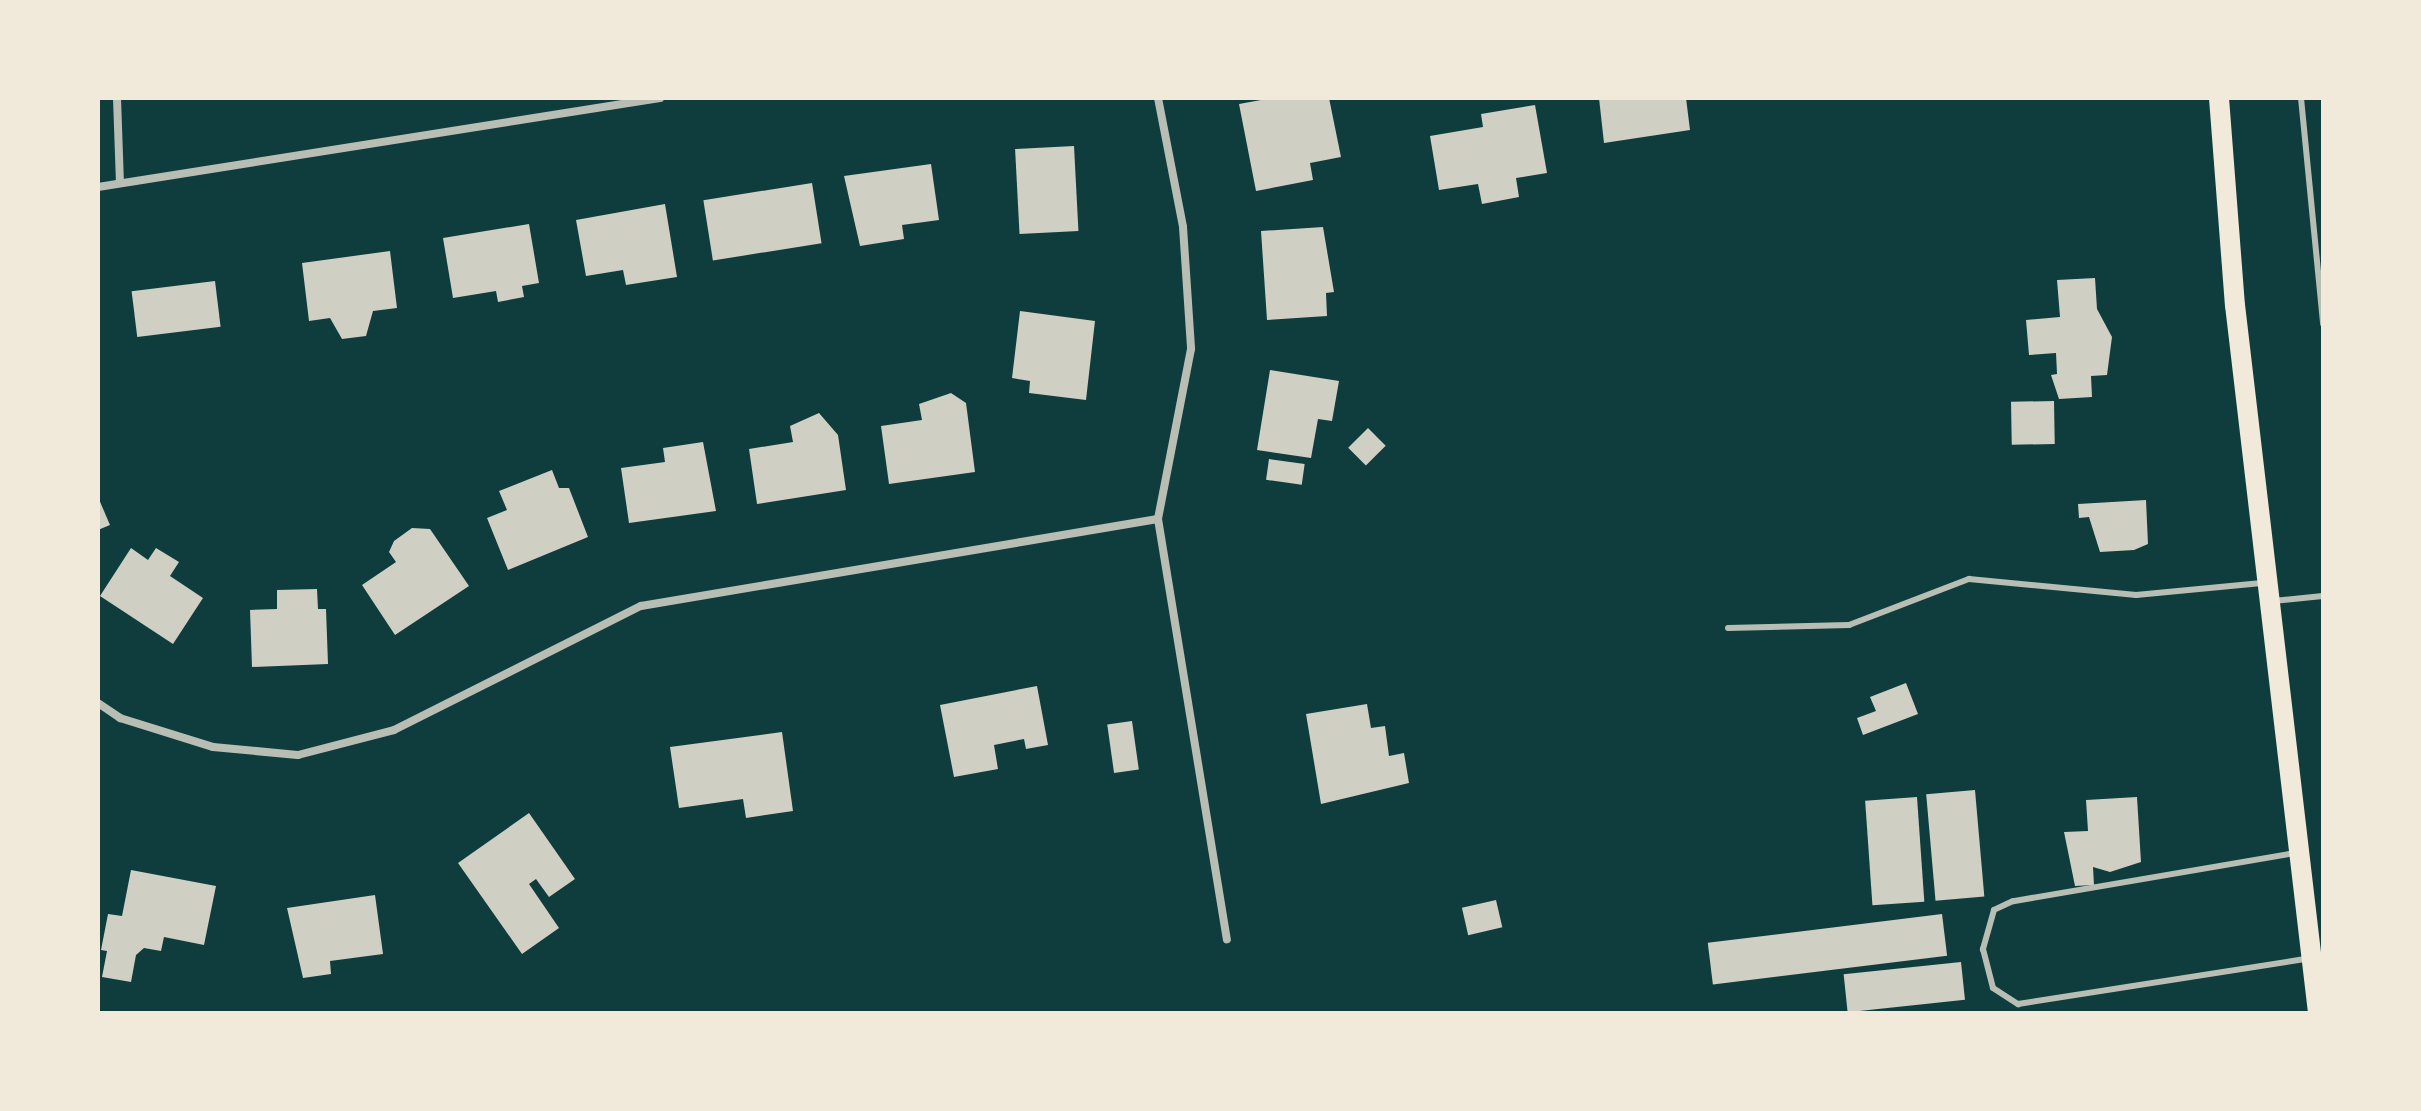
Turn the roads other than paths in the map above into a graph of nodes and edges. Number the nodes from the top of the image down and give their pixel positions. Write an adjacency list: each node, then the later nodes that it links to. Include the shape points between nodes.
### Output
1 (117, 98): 6 (street)
2 (660, 98): 6 (street)
3 (1158, 98): 9 (street, via 1183,227 1191,349)
4 (2219, 98): 10 (main road)
5 (2301, 98): 8 (lane)
6 (120, 183): 7 (street)
7 (98, 187)
8 (2323, 324)
9 (1158, 519): 13 (street, via 641,606 394,730 298,755 213,747 120,718); 15 (street)
10 (2269, 592): 11 (lane); 12 (lane, via 2136,595 1969,579 1849,625); 14 (main road)
11 (2323, 596)
12 (1728, 628)
13 (98, 703)
14 (2299, 852): 16 (main road); 16 (lane, via 2013,901 1994,910 1983,949 1993,988 2018,1004)
15 (1227, 939)
16 (2311, 958): 17 (main road)
17 (2318, 1013)

